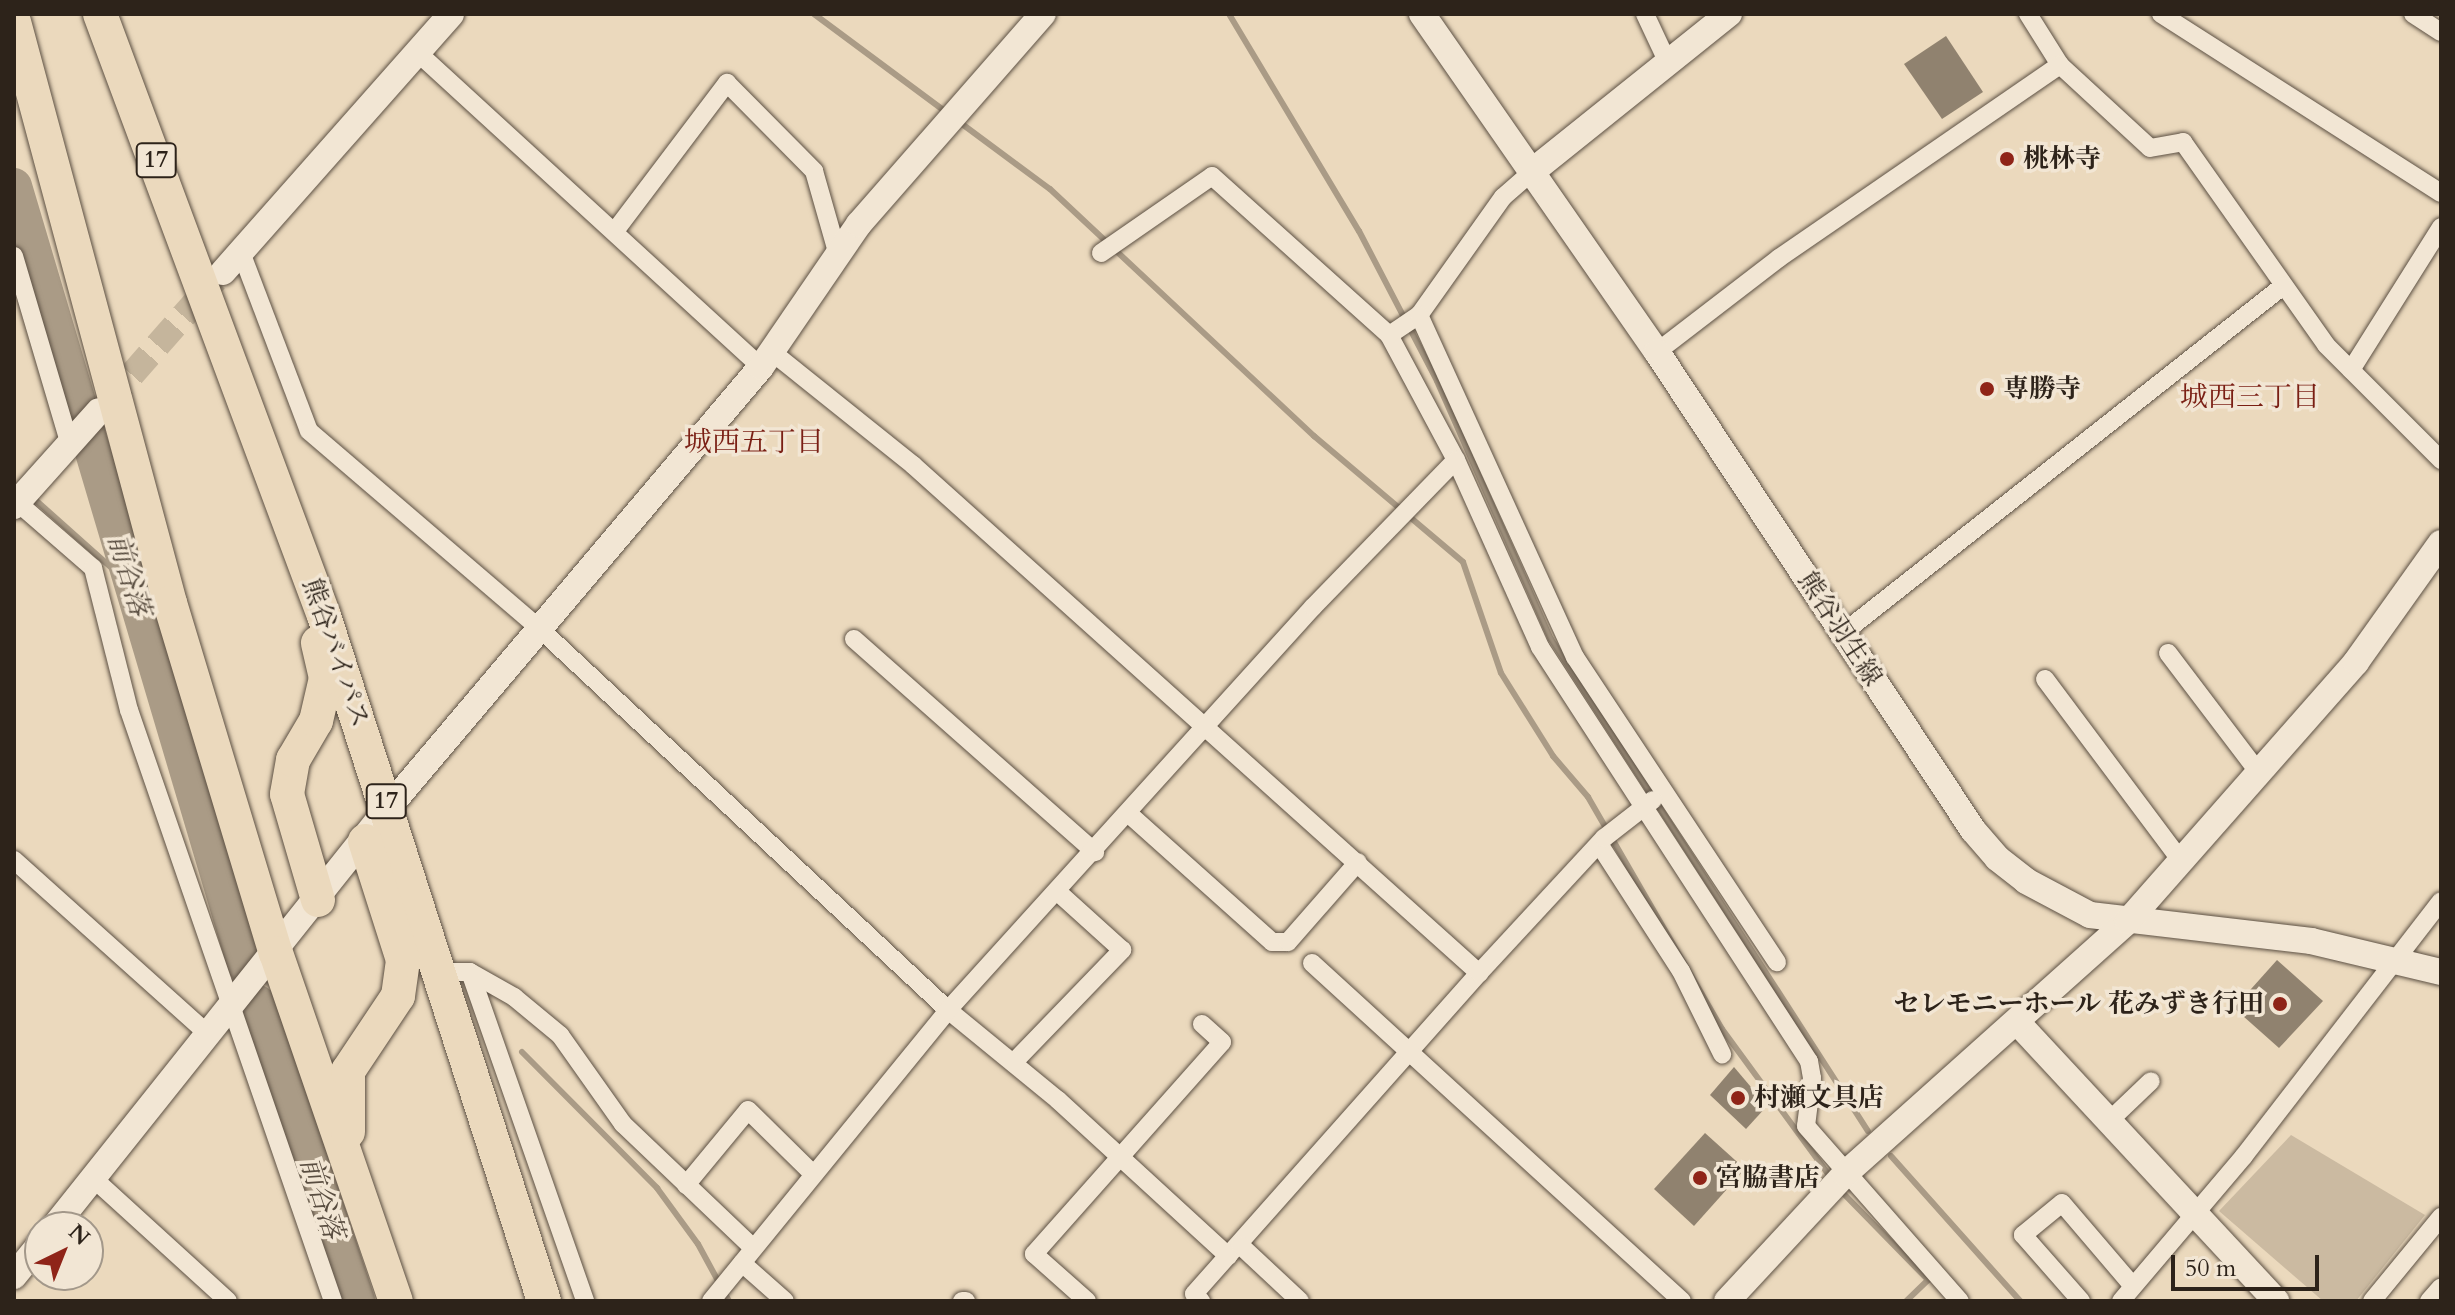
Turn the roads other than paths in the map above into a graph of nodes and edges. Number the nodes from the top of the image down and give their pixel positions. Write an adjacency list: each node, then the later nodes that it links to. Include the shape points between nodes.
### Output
1 (100, 14): 35 (highway, 熊谷バイパス / 17)
2 (451, 14): 12 (street)
3 (1043, 14): 20 (street)
4 (1422, 14): 15 (street, 熊谷羽生線)
5 (1645, 14): 13 (street)
6 (1729, 14): 13 (street)
7 (2028, 14): 14 (street)
8 (2161, 14): 16 (street)
9 (2413, 14): 11 (street)
10 (14, 22): 56 (highway, 17, via 170,603)
11 (2441, 32)
12 (416, 51): 18 (street); 19 (street)
13 (1668, 63): 15 (street)
14 (2060, 65): 24 (street, via 2150,148 2183,142); 26 (street, via 1779,258)
15 (1534, 170): 25 (street, via 1503,197); 26 (street, 熊谷羽生線)
16 (2441, 193)
17 (2441, 227): 28 (street)
18 (615, 231): 20 (street, via 727,83 814,171); 27 (street)
19 (241, 252): 23 (street); 36 (street, via 309,431)
20 (837, 252): 27 (street)
21 (1101, 253): 25 (street, via 1212,176)
22 (14, 256): 30 (street)
23 (223, 272)
24 (2277, 291): 28 (street); 37 (street)
25 (1406, 325): 31 (street); 43 (street, via 1575,657)
26 (1657, 352): 37 (street, 熊谷羽生線)
27 (767, 360): 36 (street); 41 (street, via 913,465)
28 (2351, 370): 32 (street)
29 (99, 411): 30 (street)
30 (70, 444): 33 (street)
31 (1456, 460): 41 (street); 43 (street, via 1540,647)
32 (2441, 460)
33 (20, 498): 63 (street, via 93,568 129,710)
34 (2441, 543): 42 (street, via 2356,662)
35 (324, 616): 44 (highway, 熊谷バイパス / 17); 53 (highway, 17, via 317,636 326,678 316,721 293,760 287,794)
36 (538, 627): 44 (street); 64 (street)
37 (1843, 633): 55 (street, 熊谷羽生線, via 1997,858 2090,915)
38 (854, 639): 48 (street)
39 (2168, 653): 42 (street)
40 (2045, 679): 51 (street)
41 (1208, 724): 45 (street); 50 (street)
42 (2260, 774): 51 (street)
43 (1654, 799): 46 (street); 58 (street); 77 (street, via 1809,1061 1806,1126)
44 (388, 808): 47 (street); 60 (highway, 熊谷バイパス / 17)
45 (1129, 814): 48 (street); 50 (street, via 1272,942 1288,942)
46 (1605, 837): 62 (street); 69 (street)
47 (365, 841): 53 (street); 73 (highway, 17, via 403,960 398,996 348,1071)
48 (1095, 852): 52 (street)
49 (14, 860): 67 (street)
50 (1358, 862): 62 (street)
51 (2182, 862): 55 (street)
52 (1059, 893): 64 (street); 70 (street, via 1122,950)
53 (318, 900): 56 (street)
54 (2441, 901): 57 (street)
55 (2128, 921): 57 (street, 熊谷羽生線, via 2311,941); 65 (street)
56 (276, 953): 63 (street); 73 (highway, 17)
57 (2398, 958): 61 (street, 熊谷羽生線); 80 (street)
58 (1777, 962)
59 (1312, 963): 68 (street)
60 (455, 972): 78 (street, via 514,997 560,1035 623,1124); 90 (highway, 熊谷バイパス / 17); 91 (street)
61 (2441, 972)
62 (1479, 973): 68 (street)
63 (233, 1007): 67 (street); 88 (street)
64 (948, 1010): 70 (street); 75 (street)
65 (2017, 1022): 72 (street); 77 (street)
66 (1202, 1024): 74 (street, via 1222,1042)
67 (210, 1036): 76 (street)
68 (1410, 1052): 82 (street); 96 (street)
69 (1722, 1054)
70 (1014, 1062): 74 (street)
71 (2151, 1081): 72 (street)
72 (2108, 1122): 80 (street)
73 (348, 1156): 89 (highway, 17)
74 (1119, 1157): 82 (street); 94 (street, via 1034,1254)
75 (812, 1173): 78 (street, via 748,1110); 83 (street)
76 (94, 1179): 79 (street); 87 (street)
77 (1839, 1181): 97 (street); 98 (street)
78 (686, 1185): 83 (street)
79 (67, 1211)
80 (2191, 1215): 85 (street); 100 (street)
81 (2441, 1217): 101 (street)
82 (1234, 1251): 86 (street); 95 (street)
83 (747, 1256): 92 (street); 93 (street)
84 (2441, 1287): 102 (street)
85 (2127, 1293): 99 (street, via 2062,1203 2023,1235)
86 (1194, 1299)
87 (228, 1301)
88 (333, 1301)
89 (396, 1301)
90 (544, 1301)
91 (585, 1301)
92 (711, 1301)
93 (785, 1301)
94 (1087, 1301)
95 (1300, 1301)
96 (1682, 1301)
97 (1727, 1301)
98 (1960, 1301)
99 (2081, 1301)
100 (2276, 1301)
101 (2372, 1301)
102 (2429, 1301)

